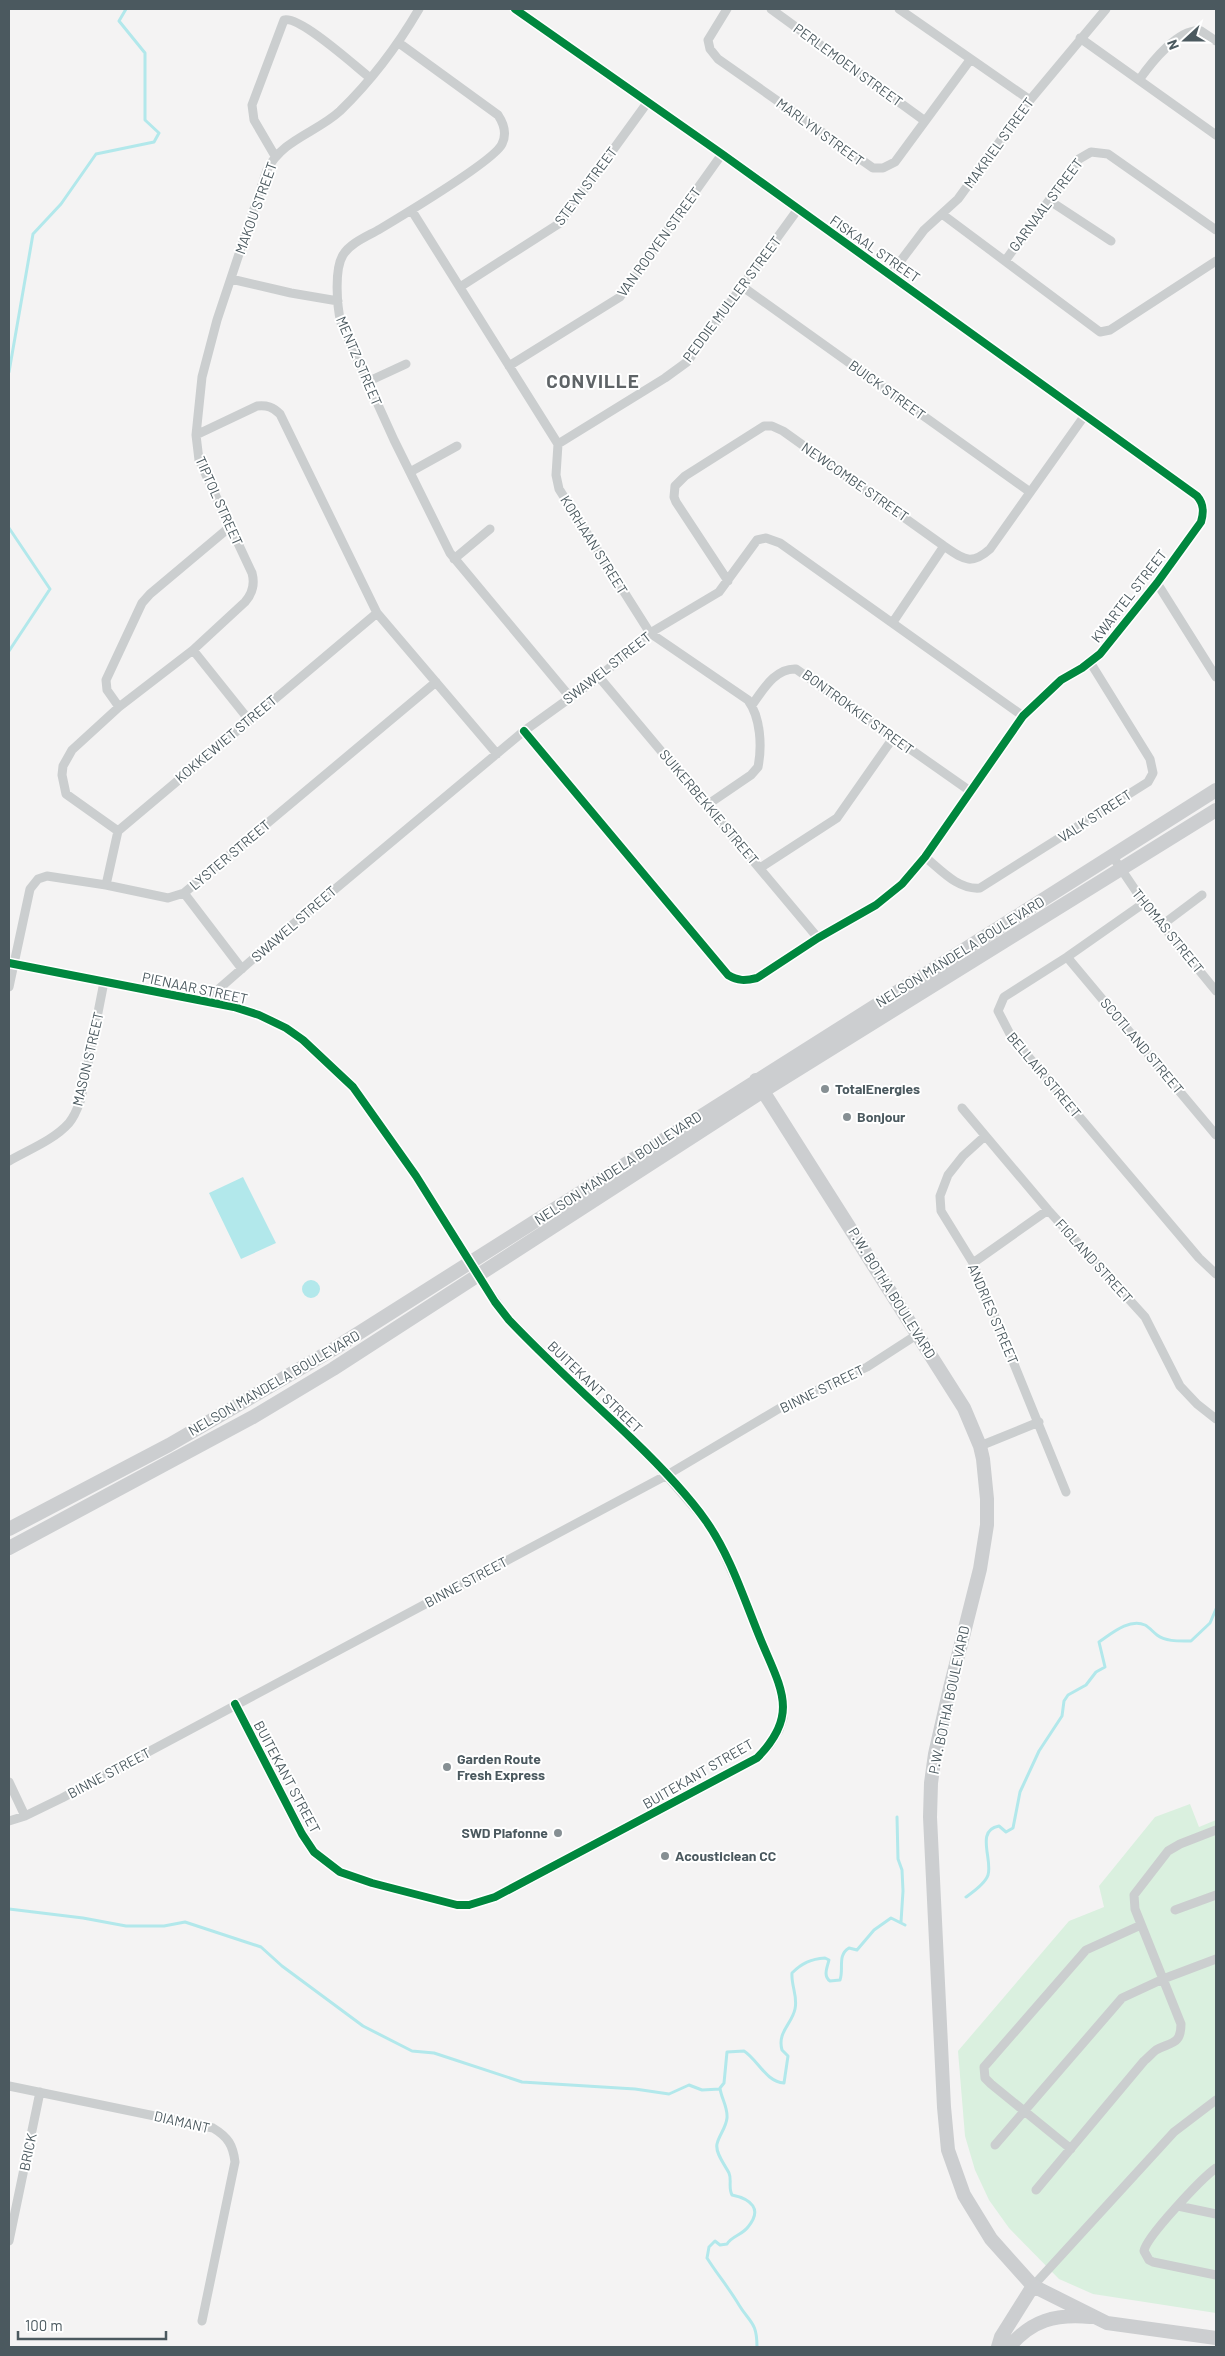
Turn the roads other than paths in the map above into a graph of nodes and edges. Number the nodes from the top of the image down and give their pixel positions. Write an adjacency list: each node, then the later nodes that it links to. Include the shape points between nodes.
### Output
1 (419, 9): 9 (street, MAKOU STREET)
2 (515, 9): 14 (street, FISKAAL STREET)
3 (727, 9): 15 (street, MARLYN STREET, via 708,40 718,59 869,167 883,168 895,162)
4 (771, 9): 15 (street, PERLEMOEN STREET)
5 (898, 9): 10 (street)
6 (1106, 9): 7 (street, MAKRIEL STREET)
7 (1080, 38): 12 (street); 13 (street, MAKRIEL STREET)
8 (1216, 41): 12 (street, via 1201,31 1185,34 1151,64)
9 (399, 43): 11 (street, MAKOU STREET); 21 (street, MENTZ STREET, via 498,115 505,132 495,154)
10 (970, 60): 13 (street); 15 (street, MARLYN STREET)
11 (370, 78): 18 (street, MAKOU STREET, via 329,119 289,143); 18 (street, via 294,20 284,20 252,106 254,120)
12 (1139, 80): 16 (street)
13 (1030, 100): 22 (street, MAKRIEL STREET, via 968,187)
14 (647, 102): 17 (street, FISKAAL STREET); 29 (street, STEYN STREET, via 560,223)
15 (925, 121)
16 (1216, 135)
17 (722, 154): 20 (street, FISKAAL STREET); 33 (street, VAN ROOYEN STREET, via 620,296)
18 (275, 156): 28 (street, MAKOU STREET, via 267,170)
19 (1050, 201): 23 (street, GARNAAL STREET, via 1079,159 1091,152 1101,152); 24 (street); 26 (street, GARNAAL STREET)
20 (798, 209): 27 (street, FISKAAL STREET); 30 (street, PEDDIE MULLER STREET)
21 (412, 211): 29 (street); 31 (street, MENTZ STREET, via 344,252 339,263)
22 (942, 214): 26 (street); 27 (street, MAKRIEL STREET, via 918,237)
23 (1216, 230)
24 (1112, 241)
25 (1216, 261): 26 (street, via 1110,330 1100,332)
26 (1004, 262)
27 (890, 275): 35 (street, FISKAAL STREET)
28 (231, 279): 31 (street); 36 (street, MAKOU STREET, via 202,376)
29 (460, 287): 33 (street)
30 (743, 287): 37 (street, PEDDIE MULLER STREET, via 687,362); 40 (street, BUICK STREET)
31 (338, 300): 34 (street, MENTZ STREET, via 343,330)
32 (406, 364): 34 (street)
33 (509, 366): 37 (street)
34 (367, 382): 39 (street, MENTZ STREET)
35 (1085, 415): 40 (street, NEWCOMBE STREET); 41 (street, FISKAAL STREET, via 1197,496 1203,508)
36 (196, 435): 42 (street, TIPTOL STREET, via 199,460); 48 (street, via 257,406 275,409)
37 (558, 444): 50 (street, KORHAAN STREET, via 556,475 559,489)
38 (457, 446): 39 (street)
39 (410, 472): 45 (street, MENTZ STREET)
40 (1030, 492): 44 (street, NEWCOMBE STREET, via 984,555 964,560)
41 (1201, 522): 47 (street, KWARTEL STREET)
42 (231, 526): 51 (street, TIPTOL STREET, via 252,573 252,593); 58 (street, via 142,603 106,680 107,690)
43 (490, 529): 45 (street)
44 (944, 546): 46 (street, NEWCOMBE STREET, via 783,431 764,426 685,476 675,486 676,502); 49 (street)
45 (454, 558): 56 (street, MENTZ STREET)
46 (728, 581): 49 (street, SWAWEL STREET, via 754,542 772,539); 50 (street, SWAWEL STREET, via 713,597)
47 (1157, 583): 52 (street, KWARTEL STREET); 54 (street)
48 (377, 613): 55 (street); 60 (street, KOKKEWIET STREET)
49 (893, 622): 59 (street, SWAWEL STREET)
50 (650, 633): 53 (street, SWAWEL STREET); 57 (street, KORHAAN STREET)
51 (193, 650): 58 (street, TIPTOL STREET); 60 (street)
52 (1090, 662): 59 (street, KWARTEL STREET, via 1062,680); 69 (street, VALK STREET, via 1150,759 1153,773 1148,782 980,888 958,884)
53 (599, 677): 56 (street, SWAWEL STREET); 66 (street, SUIKERBEKKIE STREET)
54 (1216, 677)
55 (436, 682): 63 (street); 74 (street, LYSTER STREET)
56 (570, 697): 61 (street, SWAWEL STREET)
57 (752, 705): 62 (street, BONTROKKIE STREET, via 780,672 796,669); 66 (street, via 758,723 758,767)
58 (119, 707): 68 (street, TIPTOL STREET, via 72,750 63,766 62,781 70,799)
59 (1023, 716): 65 (street, KWARTEL STREET)
60 (249, 720): 68 (street, KOKKEWIET STREET)
61 (524, 731): 63 (street, SWAWEL STREET); 78 (street, KWARTEL STREET, via 728,975 746,981 757,978)
62 (893, 738): 65 (street, BONTROKKIE STREET); 71 (street, via 837,818)
63 (497, 754): 82 (street, SWAWEL STREET)
64 (1216, 790): 70 (street, NELSON MANDELA BOULEVARD)
65 (970, 791): 69 (street, KWARTEL STREET)
66 (707, 804): 71 (street, SUIKERBEKKIE STREET)
67 (1216, 810): 72 (street, NELSON MANDELA BOULEVARD)
68 (118, 831): 73 (street)
69 (925, 857): 78 (street, KWARTEL STREET, via 891,894)
70 (1114, 857): 72 (street, THOMAS STREET); 79 (street, NELSON MANDELA BOULEVARD)
71 (760, 868): 78 (street, SUIKERBEKKIE STREET)
72 (1122, 869): 76 (street, THOMAS STREET); 79 (street, NELSON MANDELA BOULEVARD)
73 (106, 885): 74 (street, LYSTER STREET, via 168,898); 81 (street, LYSTER STREET, via 47,876 34,882)
74 (184, 894): 82 (street)
75 (1202, 895): 77 (street)
76 (1144, 903): 77 (street, THOMAS STREET); 80 (street, BELLAIR STREET)
77 (1162, 925): 85 (street, THOMAS STREET)
78 (818, 938)
79 (973, 953): 87 (street, NELSON MANDELA BOULEVARD)
80 (1067, 957): 89 (street, SCOTLAND STREET); 98 (street, BELLAIR STREET, via 1004,997 998,1011 1004,1027)
81 (10, 963): 83 (street, PIENAAR STREET); 84 (street)
82 (242, 968): 86 (street, SWAWEL STREET)
83 (104, 982): 86 (street, PIENAAR STREET); 91 (street, MASON STREET, via 81,1099 74,1115 68,1124 50,1137)
84 (9, 987)
85 (1216, 991)
86 (205, 1001): 95 (street, PIENAAR STREET, via 242,1010 286,1028 354,1087 416,1176)
87 (760, 1086): 92 (street, NELSON MANDELA BOULEVARD); 93 (street, NELSON MANDELA BOULEVARD); 99 (street, P.W. BOTHA BOULEVARD)
88 (962, 1108): 90 (street, FIGLAND STREET)
89 (1216, 1135)
90 (985, 1136): 94 (street, FIGLAND STREET); 96 (street, ANDRIES STREET, via 956,1164 943,1186 939,1202 944,1218)
91 (9, 1161)
92 (615, 1170): 93 (street); 95 (street, NELSON MANDELA BOULEVARD)
93 (623, 1182): 97 (street, NELSON MANDELA BOULEVARD)
94 (1048, 1210): 96 (street); 100 (street, FIGLAND STREET, via 1145,1318 1188,1396)
95 (470, 1262): 97 (street); 105 (street, NELSON MANDELA BOULEVARD, via 332,1350 169,1445)
96 (973, 1263): 101 (street, ANDRIES STREET)
97 (478, 1274): 103 (street, BUITEKANT STREET, via 495,1302 519,1330); 106 (street, NELSON MANDELA BOULEVARD, via 390,1334 261,1412)
98 (1216, 1274)
99 (918, 1334): 102 (street, P.W. BOTHA BOULEVARD, via 964,1408); 103 (street, BINNE STREET, via 867,1367 785,1406)
100 (1216, 1419)
101 (1039, 1422): 102 (street); 104 (street, ANDRIES STREET)
102 (980, 1446): 129 (street, P.W. BOTHA BOULEVARD, via 988,1499 984,1546 935,1754 930,1800 944,2107 948,2150 964,2195 991,2239)
103 (667, 1475): 107 (street, BINNE STREET); 107 (street, BUITEKANT STREET, via 706,1521 719,1543 784,1701 779,1730 757,1758 670,1806 496,1897 469,1905 444,1902 340,1872 314,1852)
104 (1066, 1492)
105 (9, 1529)
106 (9, 1548)
107 (235, 1704): 109 (street, BINNE STREET)
108 (9, 1782): 109 (street)
109 (25, 1816): 110 (street, BINNE STREET)
110 (9, 1821)
111 (1216, 1830): 114 (street, via 1168,1851 1136,1890 1134,1902)
112 (1216, 1895): 113 (street)
113 (1175, 1910)
114 (1141, 1925): 116 (street); 120 (street, via 1086,1950 987,2062 985,2078)
115 (1216, 1959): 116 (street)
116 (1163, 1979): 120 (street, via 1122,1998); 122 (street, via 1181,2024 1178,2038 1149,2057)
117 (9, 2086): 118 (street, DIAMANT)
118 (40, 2092): 127 (street, BRICK); 131 (street, DIAMANT, via 213,2128 232,2143 235,2162)
119 (1216, 2100): 129 (street, via 1174,2132)
120 (1024, 2111): 121 (street); 122 (street)
121 (995, 2144)
122 (1070, 2149): 124 (street)
123 (1216, 2168): 125 (street)
124 (1036, 2190)
125 (1178, 2206): 126 (street); 128 (street, via 1149,2238 1145,2246 1146,2256 1153,2262)
126 (1216, 2214)
127 (9, 2241)
128 (1216, 2275)
129 (1033, 2286): 130 (street, P.W. BOTHA BOULEVARD); 133 (street)
130 (1100, 2319): 132 (street, P.W. BOTHA BOULEVARD, via 1122,2326); 134 (street, via 1059,2317 1042,2321 1029,2328)
131 (202, 2321)
132 (1216, 2338)
133 (998, 2347)
134 (1009, 2347)

